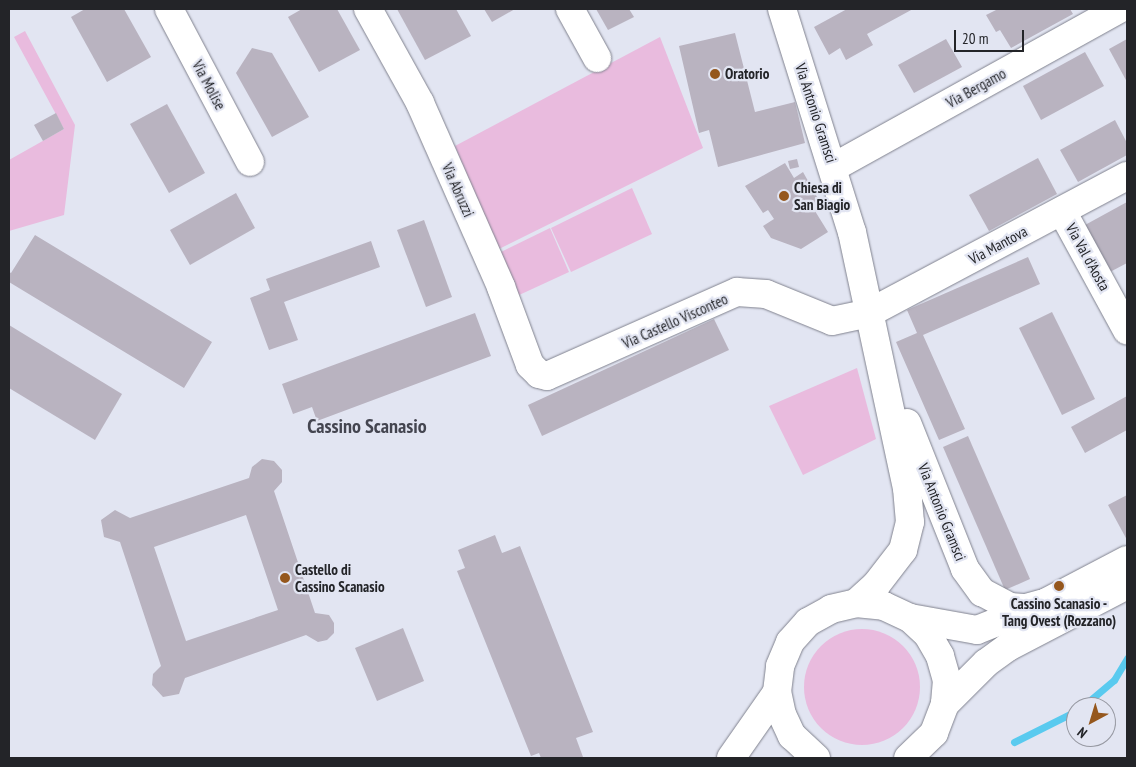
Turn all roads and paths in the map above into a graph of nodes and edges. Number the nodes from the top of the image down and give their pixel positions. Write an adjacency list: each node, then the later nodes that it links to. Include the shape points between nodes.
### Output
1 (169, 9): 7 (street, Via Molise)
2 (368, 9): 14 (street, Via Abruzzi, via 420,103 501,287 530,365)
3 (570, 9): 6 (street)
4 (782, 9): 8 (street, Via Antonio Gramsci)
5 (1119, 9): 8 (street, Via Bergamo)
6 (597, 58)
7 (250, 162)
8 (834, 167): 11 (street, Via Antonio Gramsci)
9 (1127, 176): 10 (street, Via Mantova)
10 (1062, 211): 11 (street, Via Mantova); 12 (street, Via Val d'Aosta)
11 (869, 313): 13 (street, Via Antonio Gramsci); 14 (street, Via Castello Visconteo, via 832,321 766,294 737,292 558,374)
12 (1127, 330)
13 (882, 364): 17 (street, Via Antonio Gramsci, via 965,569 982,592 1010,607 1026,608); 18 (street, Via Antonio Gramsci, via 907,488 910,522 903,550 876,585)
14 (539, 374)
15 (1127, 560): 17 (street)
16 (1127, 585): 21 (street, via 1008,647 986,663)
17 (1047, 602): 19 (street, via 977,630)
18 (856, 603): 19 (street, via 884,606); 20 (street, via 830,609 808,622 796,635 780,666)
19 (910, 618): 21 (street, via 928,635 940,656 946,680)
20 (777, 692): 22 (street); 23 (street, via 782,715 792,736)
21 (945, 704): 24 (street, via 934,733)
22 (731, 758)
23 (816, 758)
24 (908, 758)

